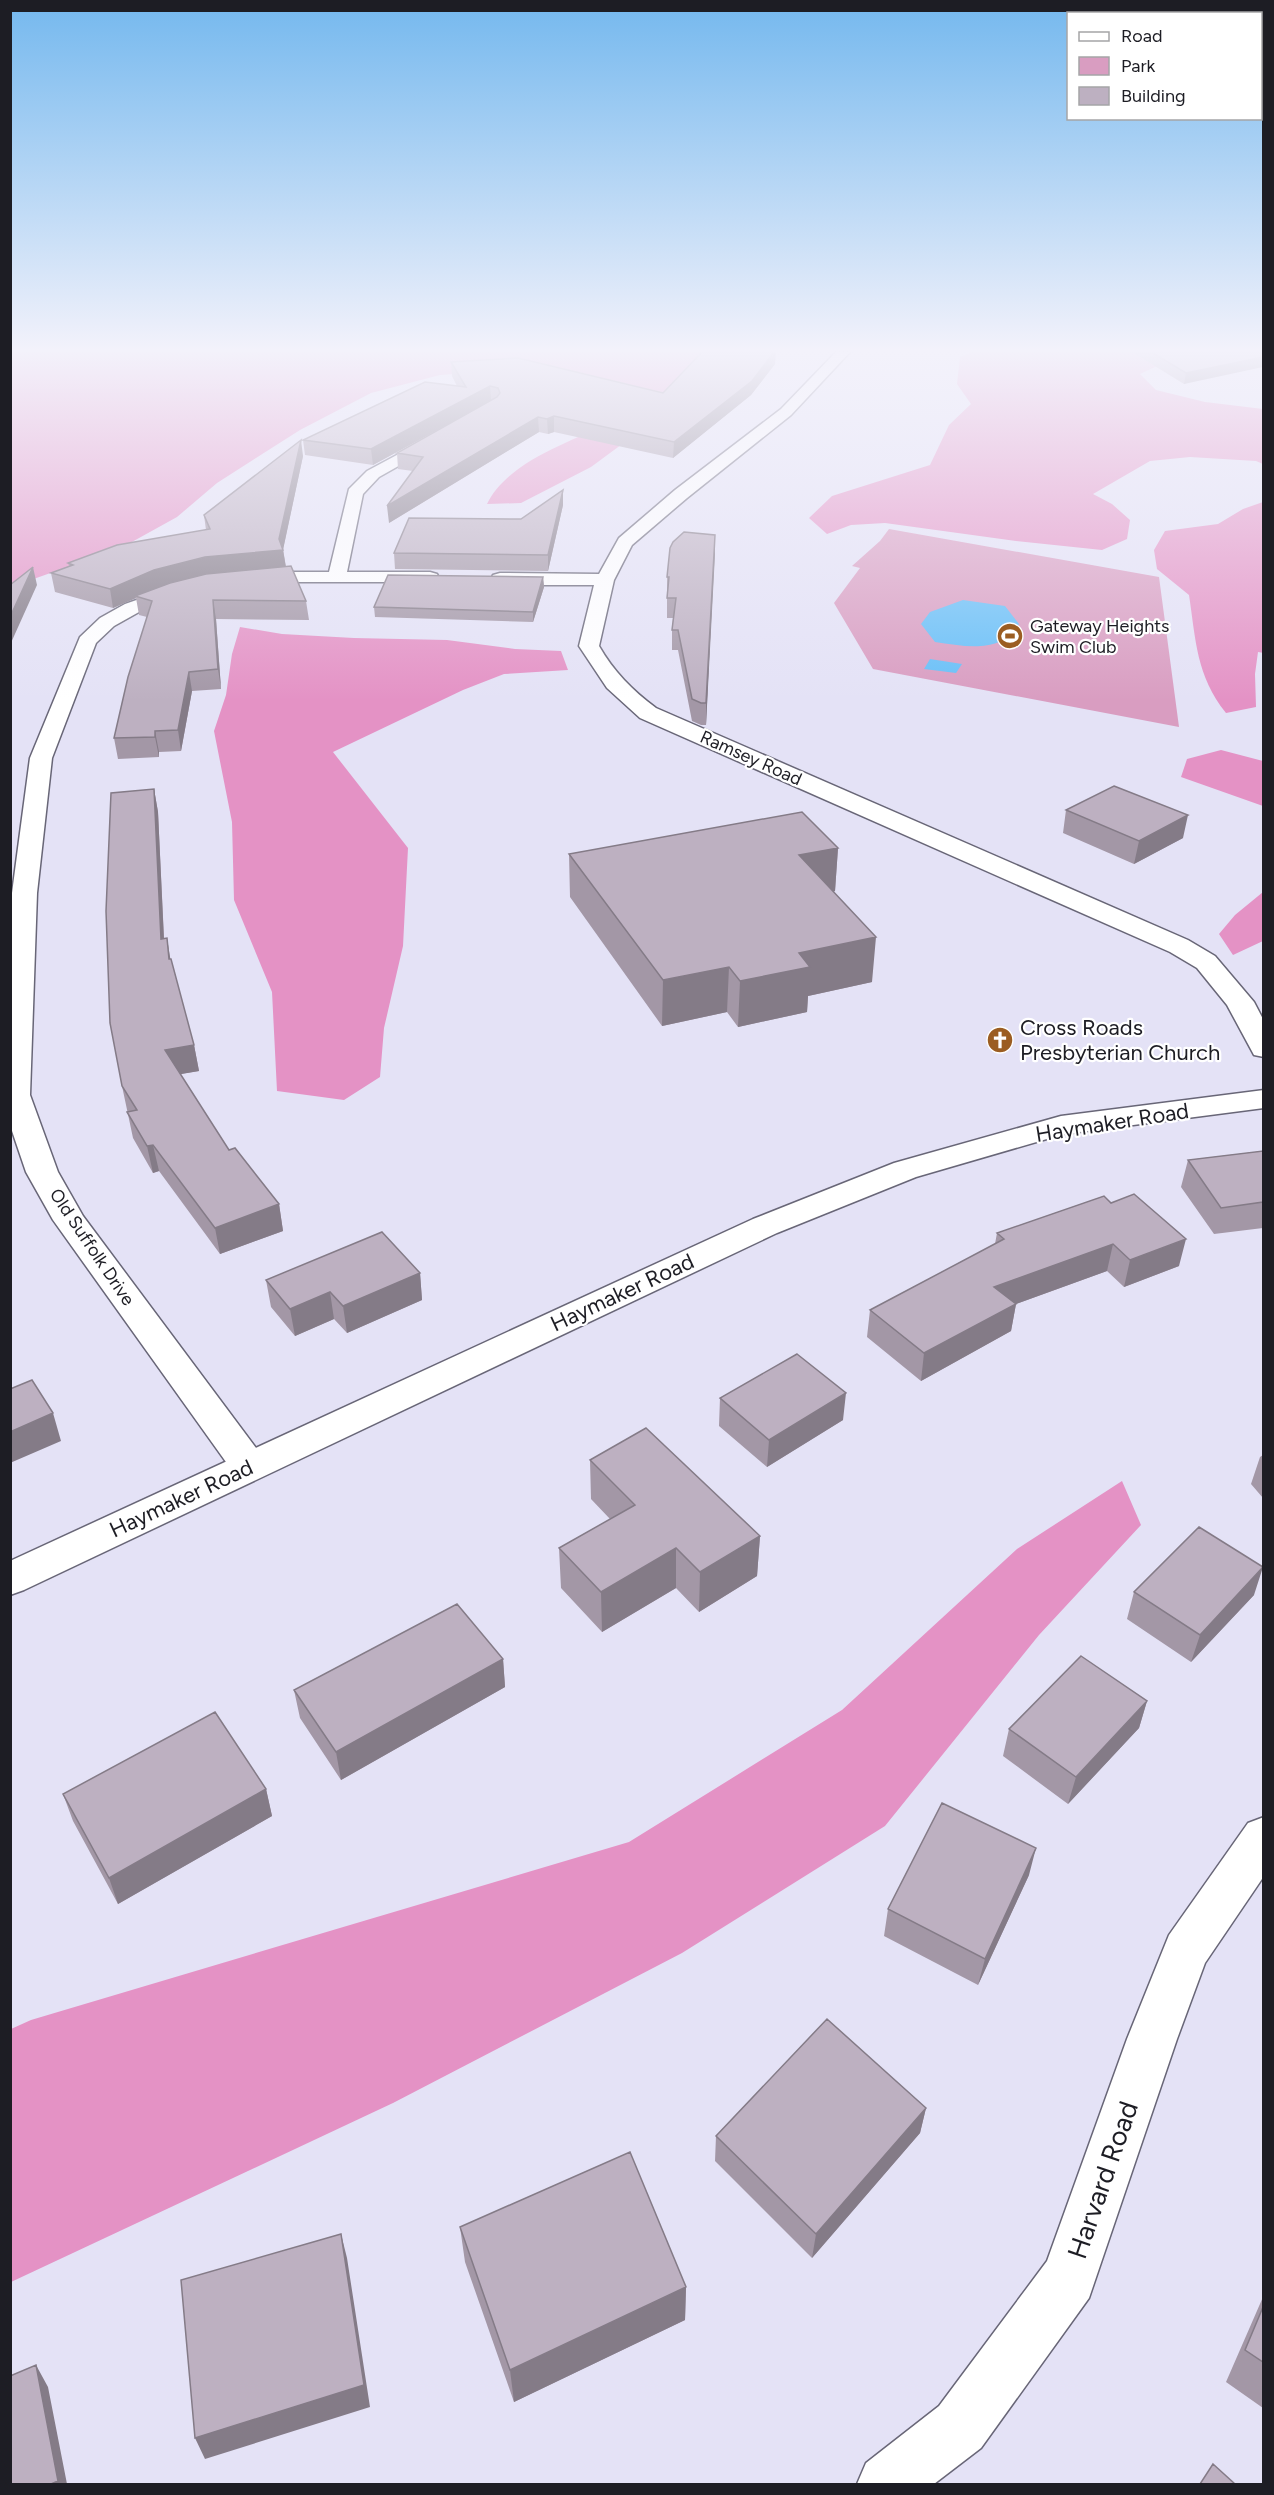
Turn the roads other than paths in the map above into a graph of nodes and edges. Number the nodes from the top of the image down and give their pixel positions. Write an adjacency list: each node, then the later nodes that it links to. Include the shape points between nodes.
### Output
1 (383, 468): 3 (street, via 355,494)
2 (714, 468): 4 (street, Ramsey Road, via 625,542)
3 (336, 578): 4 (street); 5 (street, via 278,576)
4 (605, 580): 7 (street, Ramsey Road, via 589,646 616,687 648,713 1179,946 1206,962 1240,1002)
5 (226, 581)
6 (197, 586): 9 (street, Old Suffolk Drive, via 132,608 107,622 87,641 41,758 24,894 15,1095 42,1172 69,1220)
7 (1263, 1049)
8 (1263, 1100): 9 (street, Haymaker Road, via 1061,1125 905,1170 765,1226)
9 (249, 1466): 10 (street, Haymaker Road)
10 (10, 1579)
11 (1263, 1837): 12 (street, Harvard Road, via 1186,1951 1069,2278 960,2427)
12 (888, 2484)

